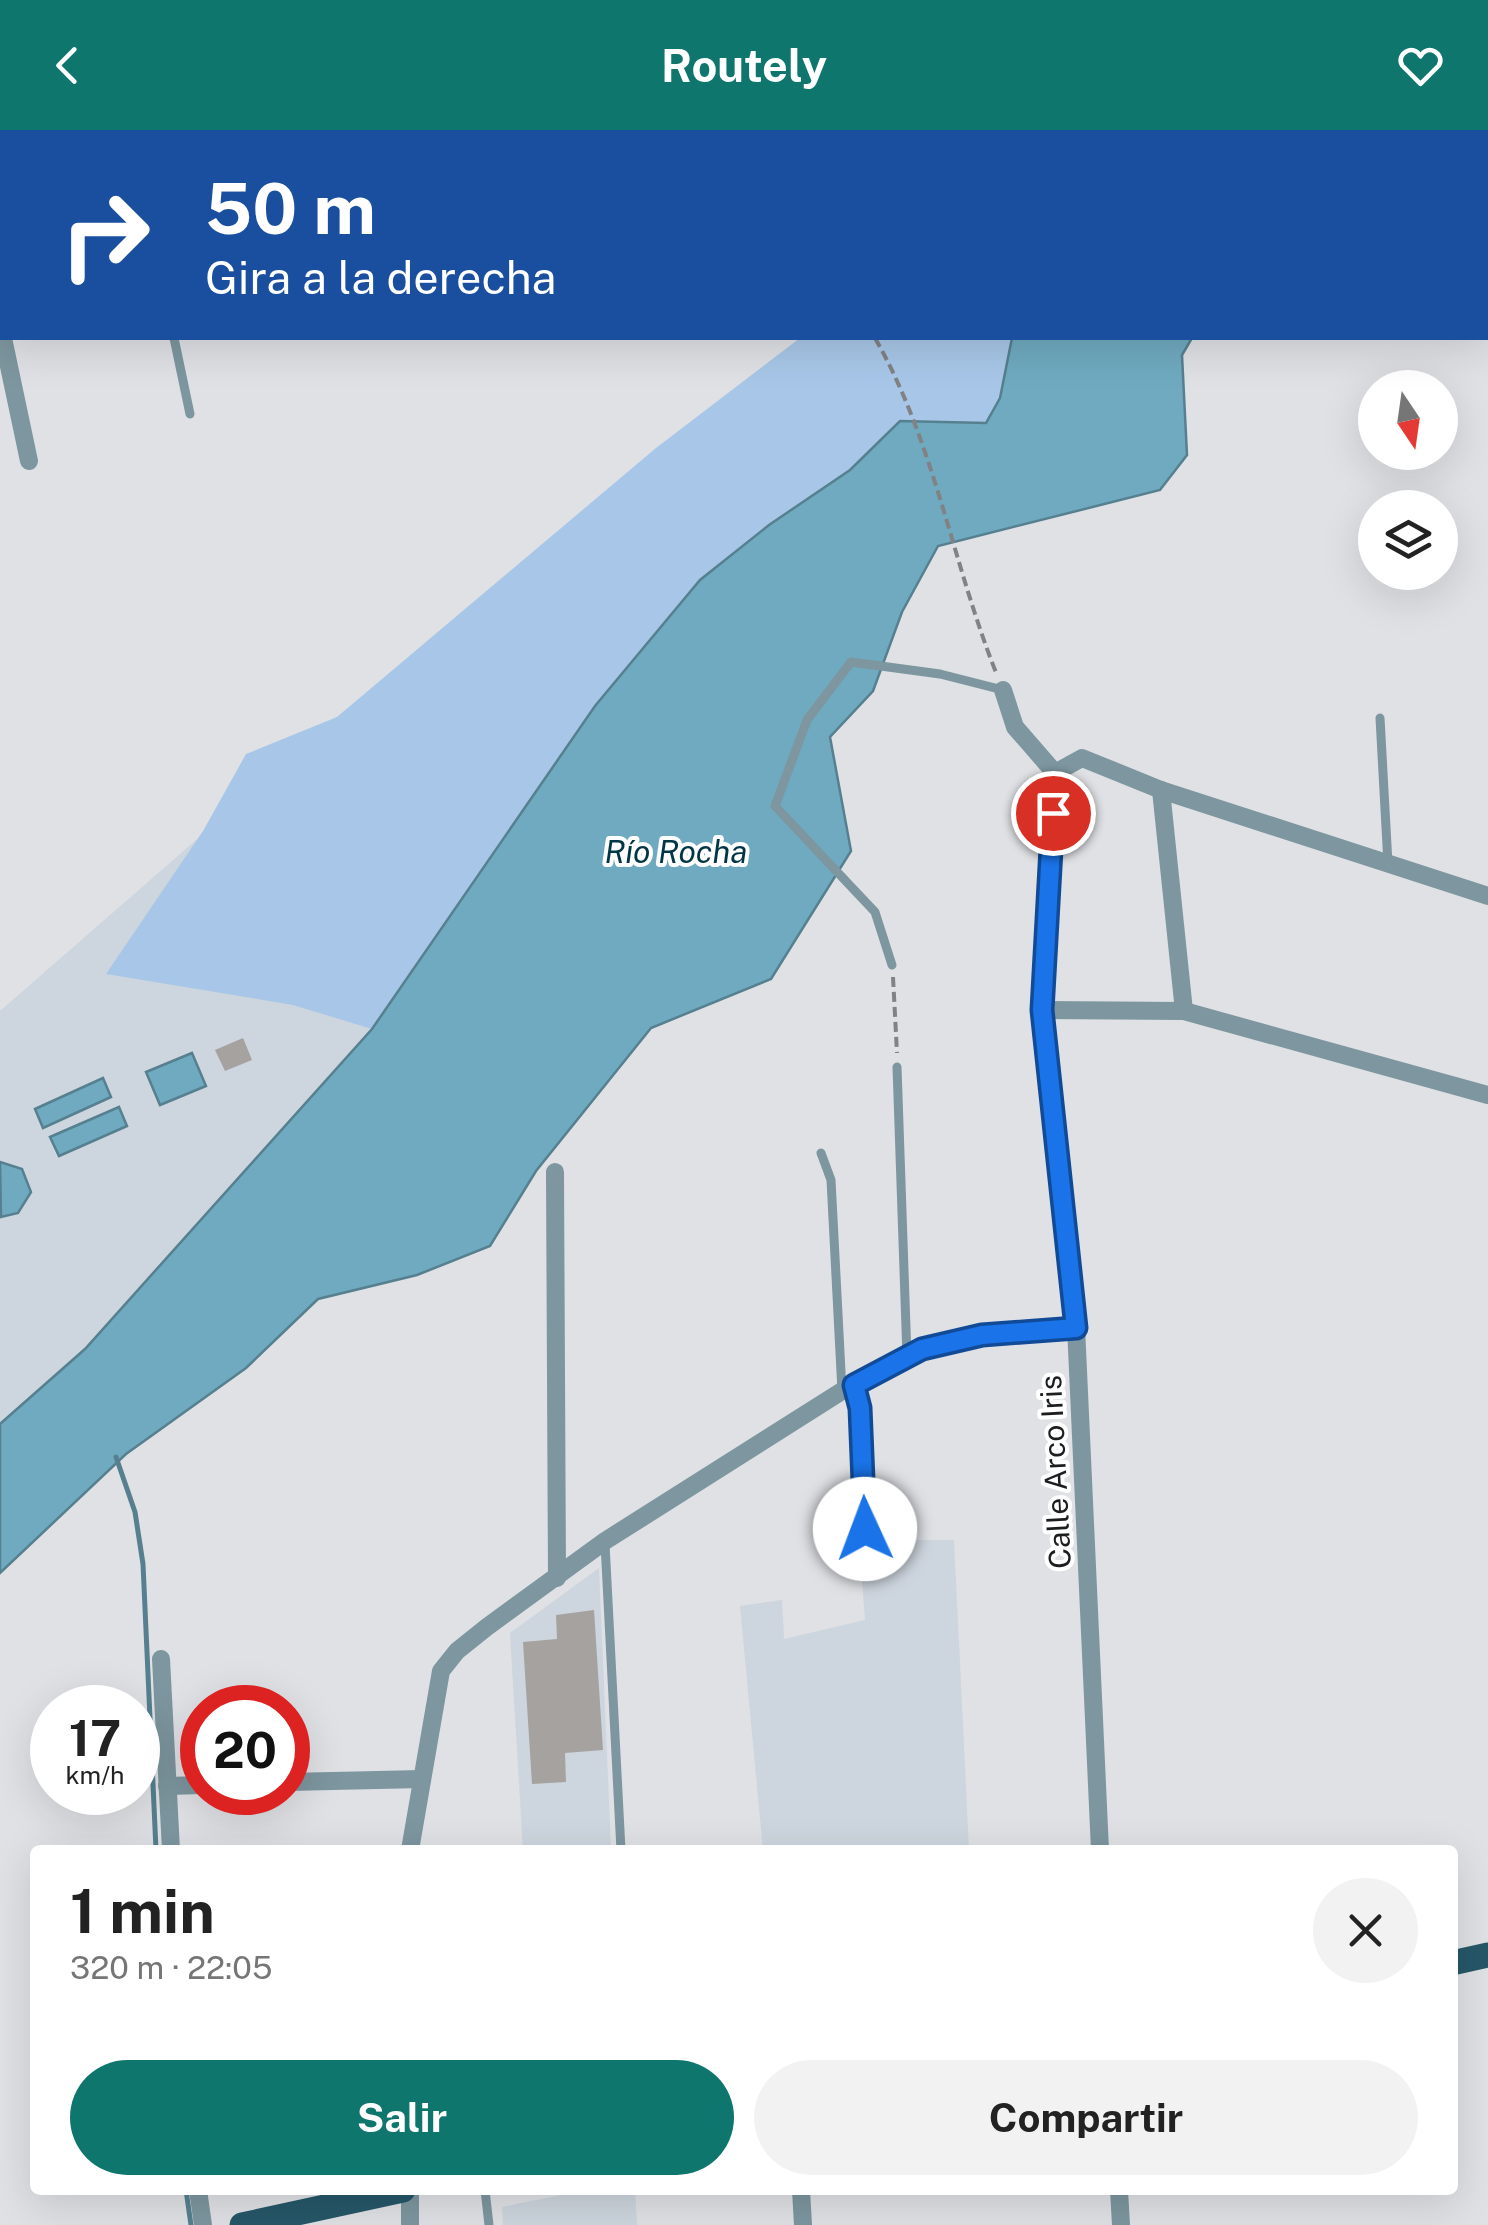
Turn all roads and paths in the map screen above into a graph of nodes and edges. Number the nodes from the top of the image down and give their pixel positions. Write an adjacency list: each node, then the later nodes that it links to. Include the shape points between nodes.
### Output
1 (174, 340): 4 (lane)
2 (876, 340): 6 (path, via 902,384 970,608)
3 (2, 341): 5 (street)
4 (190, 414)
5 (29, 461)
6 (1003, 690): 8 (street, via 1014,727); 12 (lane, via 851,662 807,720 775,806 875,912)
7 (1380, 718): 10 (lane)
8 (1056, 774): 9 (street, via 1082,758); 13 (street, Calle Arco Iris)
9 (1161, 790): 10 (street); 14 (street)
10 (1389, 867): 11 (street)
11 (1488, 896)
12 (892, 965): 15 (path)
13 (1042, 1010): 14 (street); 19 (street, Calle Arco Iris)
14 (1184, 1011): 16 (street)
15 (898, 1067): 20 (lane)
16 (1488, 1095)
17 (821, 1153): 21 (lane, via 831,1180)
18 (555, 1172): 24 (street)
19 (1076, 1328): 20 (street, via 982,1335); 33 (street, Calle Arco Iris)
20 (907, 1357): 21 (street)
21 (848, 1388): 22 (lane, via 860,1408); 23 (street)
22 (865, 1529)
23 (605, 1541): 24 (street); 32 (lane)
24 (556, 1578): 26 (street, via 457,1651 441,1671)
25 (160, 1659): 28 (street)
26 (422, 1778): 27 (street); 31 (street)
27 (310, 1781)
28 (167, 1786): 29 (street); 30 (street)
29 (180, 1786)
30 (171, 1845)
31 (411, 1845)
32 (621, 1845)
33 (1100, 1845)
34 (1488, 1955): 35 (main road)
35 (1458, 1962)
36 (199, 2195): 42 (street)
37 (366, 2195): 43 (main road)
38 (407, 2195): 44 (street)
39 (485, 2195): 45 (lane)
40 (801, 2195): 46 (street)
41 (1118, 2195): 47 (street)
42 (202, 2225)
43 (242, 2225)
44 (410, 2225)
45 (488, 2225)
46 (803, 2225)
47 (1121, 2225)

